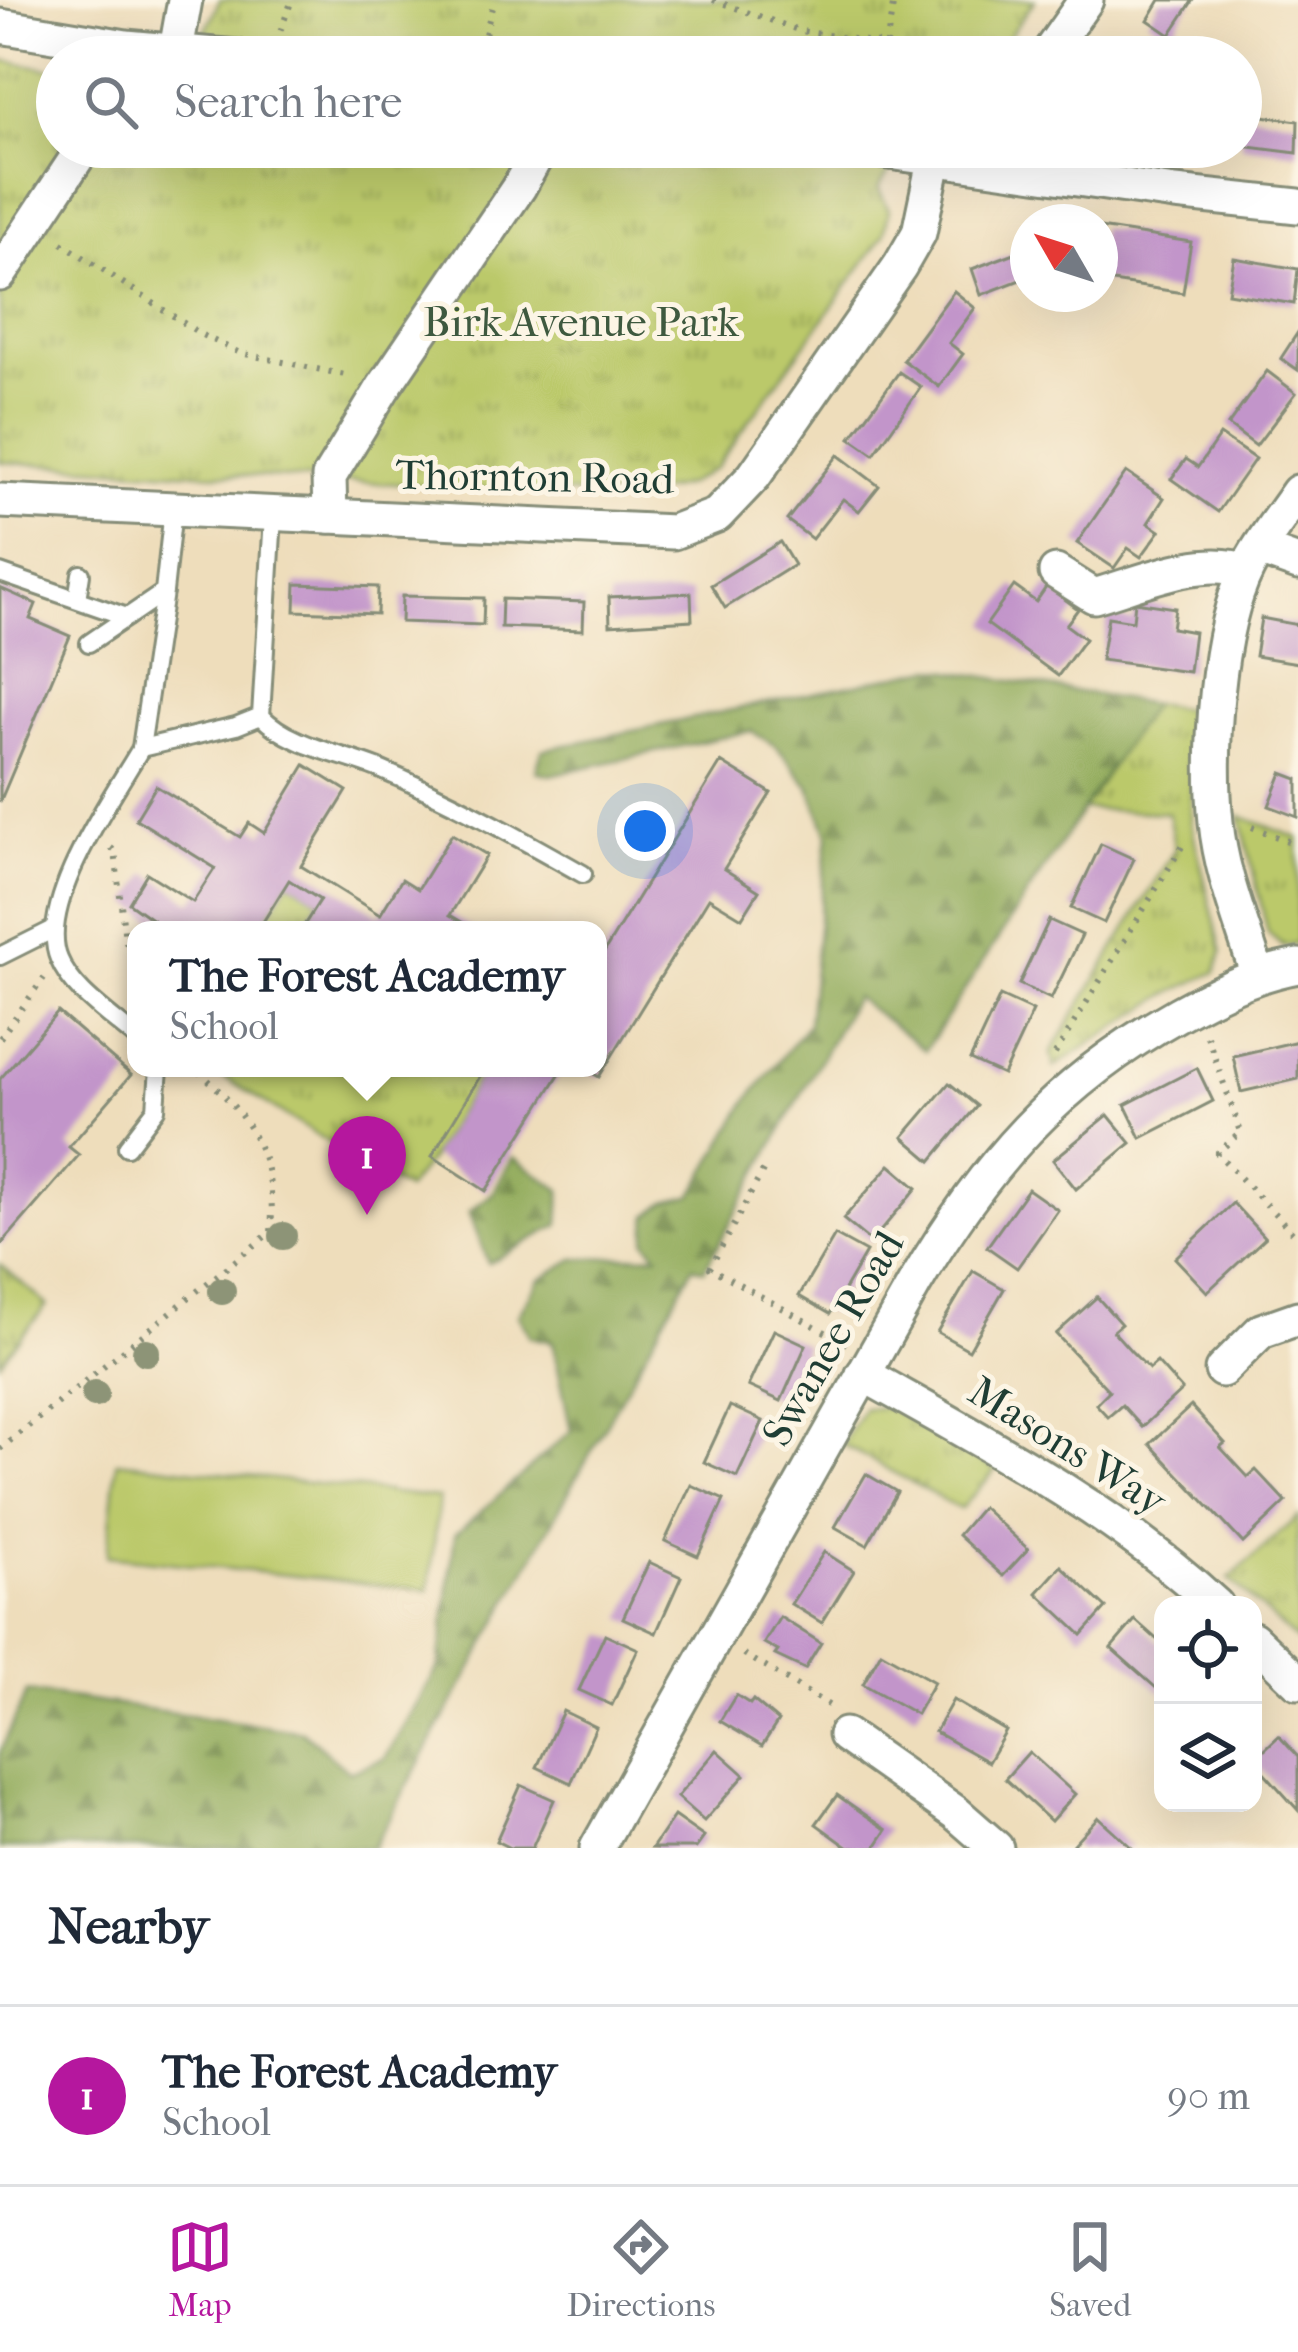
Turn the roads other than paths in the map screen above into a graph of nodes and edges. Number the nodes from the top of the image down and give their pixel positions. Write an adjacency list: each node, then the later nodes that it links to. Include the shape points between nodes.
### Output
1 (185, 0): 5 (street)
2 (1085, 0): 6 (street)
3 (0, 26): 4 (street)
4 (48, 36)
5 (179, 36)
6 (1060, 36)
7 (70, 168): 12 (street)
8 (529, 168): 17 (street, via 329,477)
9 (933, 168): 17 (street, Thornton Road, via 919,233 900,266 754,476 717,514 673,532)
10 (1070, 168): 11 (street)
11 (1298, 206)
12 (0, 274)
13 (1298, 492): 18 (street)
14 (0, 501): 15 (street, Thornton Road)
15 (173, 510): 16 (street, Thornton Road); 23 (lane)
16 (273, 516): 17 (street, Thornton Road); 27 (lane)
17 (330, 516)
18 (1252, 560): 19 (street); 20 (street, via 1094,596); 33 (street, via 1220,663 1214,740 1223,861)
19 (1298, 563)
20 (1056, 572)
21 (0, 573): 24 (lane)
22 (81, 574): 24 (lane)
23 (164, 592): 25 (lane); 28 (lane)
24 (77, 599): 25 (lane)
25 (128, 617): 26 (lane)
26 (89, 643)
27 (261, 716): 28 (lane); 29 (lane, via 276,731 379,769)
28 (141, 748): 30 (lane, via 73,869)
29 (583, 874)
30 (52, 930): 31 (lane); 34 (lane, via 73,982)
31 (0, 956)
32 (1298, 966): 33 (street, Swanee Road)
33 (1257, 974): 38 (street, Swanee Road, via 1123,1045 1007,1147 944,1232)
34 (127, 1030)
35 (158, 1077): 36 (lane, via 156,1109)
36 (127, 1148)
37 (1298, 1318): 39 (street, via 1261,1331)
38 (867, 1366): 40 (street, Masons Way, via 1075,1496); 44 (street, Swanee Road)
39 (1222, 1370)
40 (1207, 1596)
41 (1262, 1648): 42 (street)
42 (1298, 1682)
43 (845, 1735): 45 (street)
44 (597, 1848)
45 (996, 1848)

